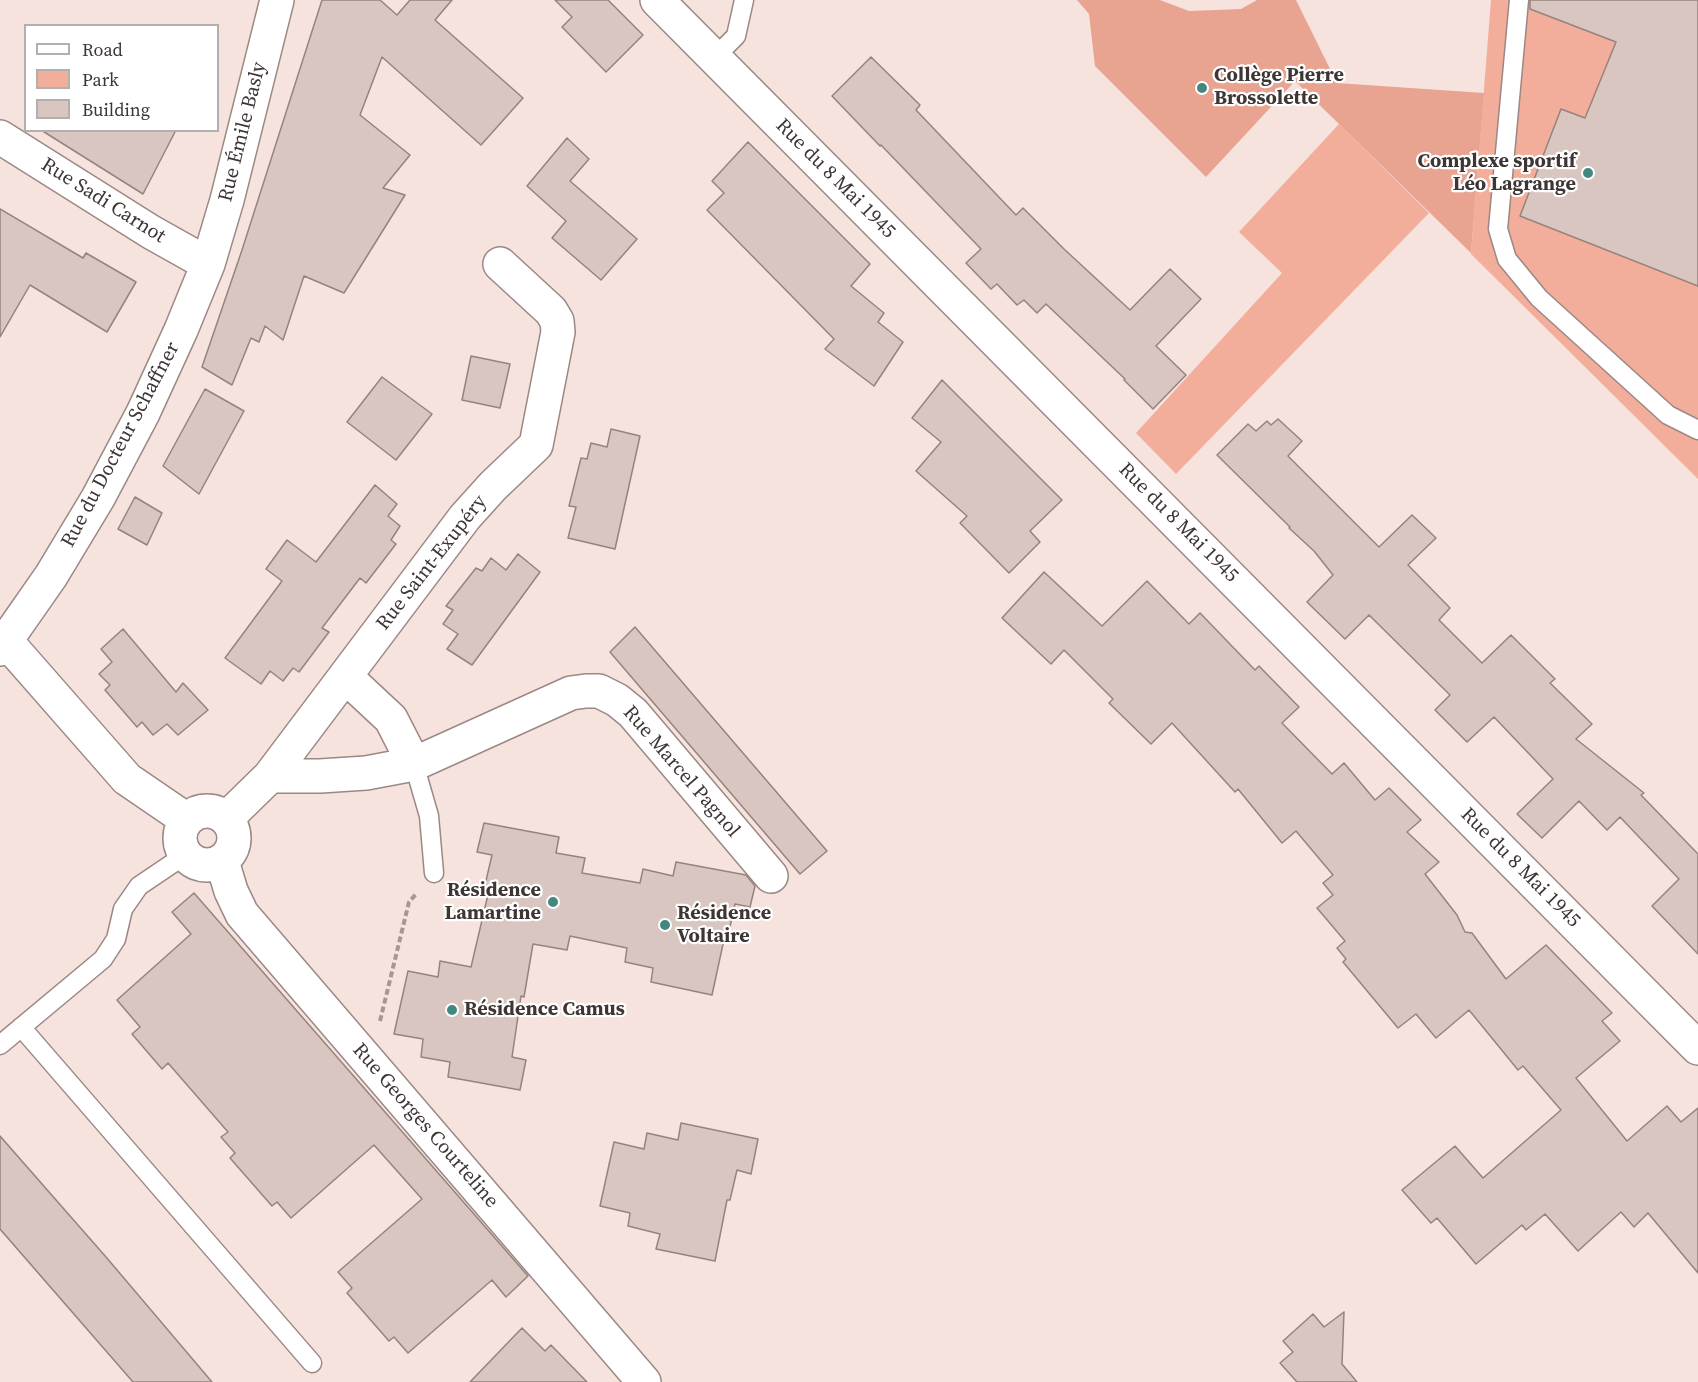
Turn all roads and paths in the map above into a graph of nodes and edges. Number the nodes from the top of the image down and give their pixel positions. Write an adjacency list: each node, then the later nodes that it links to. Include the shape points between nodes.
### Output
1 (276, 0): 7 (street, Rue Émile Basly)
2 (657, 0): 5 (street, Rue du 8 Mai 1945)
3 (744, 0): 5 (lane, via 736,36)
4 (1519, 0): 9 (lane, via 1498,229 1507,259 1539,298 1668,415)
5 (714, 58): 22 (street, Rue du 8 Mai 1945)
6 (0, 137): 7 (street, Rue Sadi Carnot)
7 (208, 264): 10 (street, Rue du Docteur Schaffner, via 143,413 98,498)
8 (500, 264): 11 (street, Rue Saint-Exupéry, via 557,321 536,445 465,517)
9 (1698, 429)
10 (3, 645): 15 (street, via 127,779)
11 (346, 677): 12 (street, via 391,719); 13 (street, Rue Saint-Exupéry)
12 (414, 764): 13 (street, Rue Marcel Pagnol, via 366,773); 18 (lane, via 429,816); 19 (street, Rue Marcel Pagnol, via 571,693 600,691 633,713)
13 (270, 776): 14 (street, Rue Saint-Exupéry)
14 (226, 819): 15 (street, via 206,812); 17 (street, via 234,836 229,855)
15 (187, 820): 16 (street, via 180,837)
16 (185, 855): 17 (street, via 202,865); 20 (lane, via 139,886 123,909 116,939 103,959)
17 (222, 861): 23 (street, Rue Georges Courteline, via 242,914)
18 (435, 873): 23 (path, via 410,902)
19 (771, 876)
20 (21, 1027): 21 (lane); 24 (lane)
21 (0, 1045)
22 (1698, 1048)
23 (369, 1062): 25 (street, Rue Georges Courteline)
24 (312, 1363)
25 (644, 1382)

